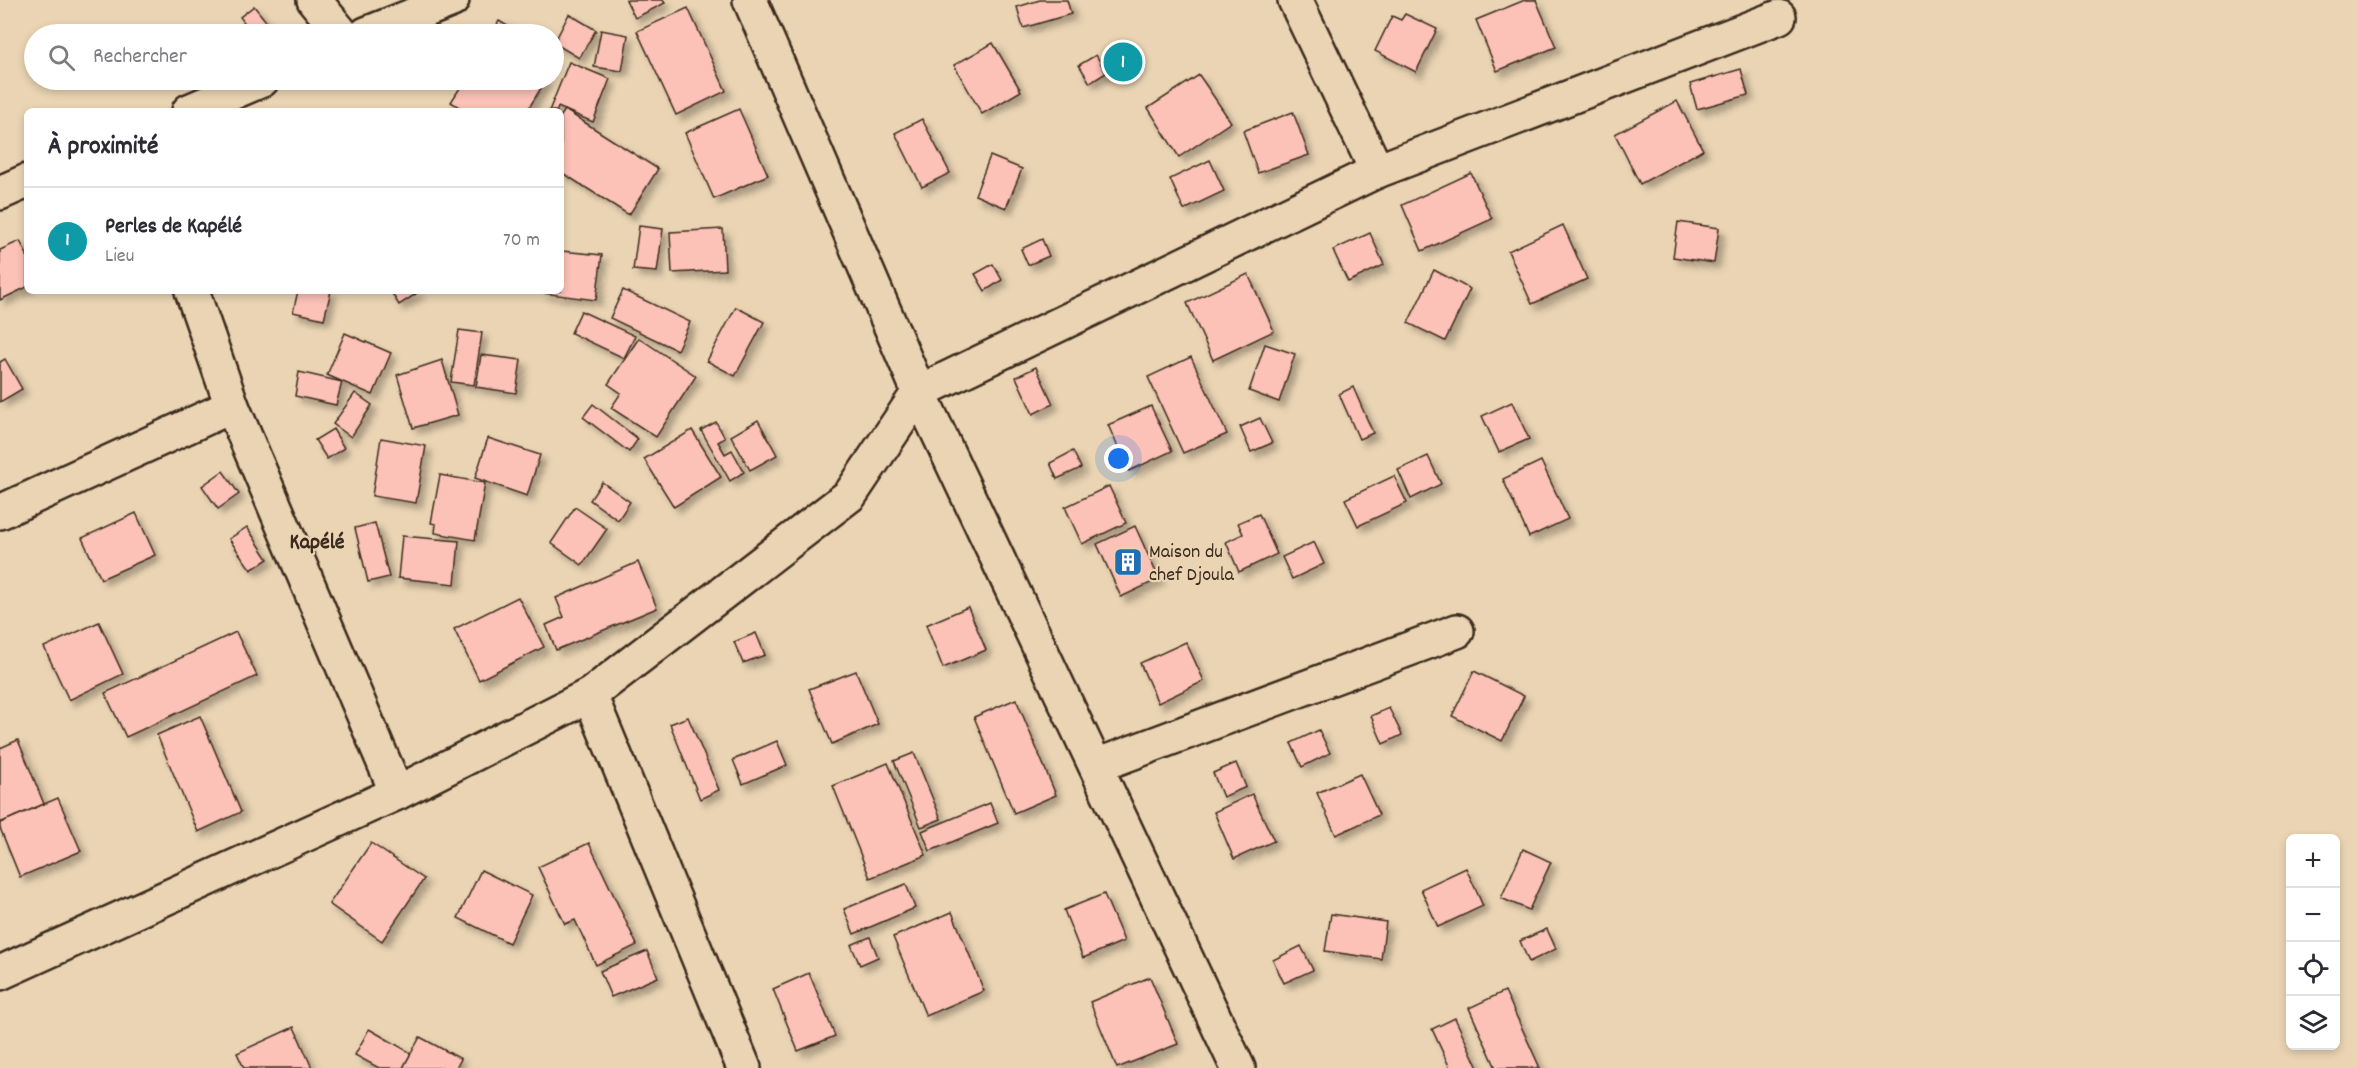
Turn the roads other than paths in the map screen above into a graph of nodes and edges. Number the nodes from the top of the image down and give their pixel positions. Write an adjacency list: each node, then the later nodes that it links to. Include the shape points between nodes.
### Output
1 (314, 0): 6 (street)
2 (452, 0): 7 (street)
3 (750, 0): 14 (street)
4 (1295, 0): 10 (street)
5 (1779, 17): 10 (street)
6 (334, 24)
7 (391, 24)
8 (238, 90): 9 (street)
9 (196, 108)
10 (1377, 171): 14 (street)
11 (24, 182): 12 (street)
12 (0, 193)
13 (193, 294): 15 (street)
14 (919, 392): 18 (street, via 850,495); 19 (street)
15 (232, 406): 16 (street); 20 (street)
16 (0, 512)
17 (1457, 632): 19 (street)
18 (590, 695): 20 (street); 22 (street)
19 (1096, 766): 23 (street)
20 (397, 793): 21 (street)
21 (0, 974)
22 (744, 1068)
23 (1238, 1068)

